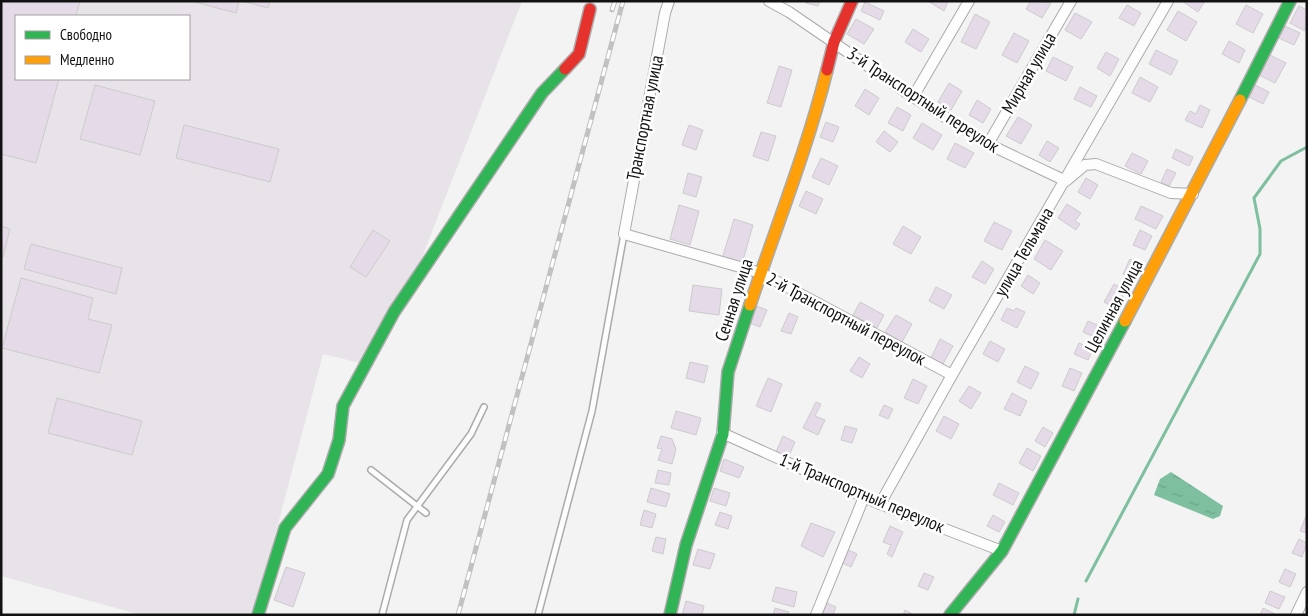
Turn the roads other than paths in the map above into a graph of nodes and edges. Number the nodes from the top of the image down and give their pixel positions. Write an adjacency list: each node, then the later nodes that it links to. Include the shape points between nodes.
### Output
1 (669, 1): 14 (street, Транспортная улица)
2 (769, 1): 9 (street, 3-й Транспортный переулок)
3 (852, 1): 9 (street, Сенная улица)
4 (969, 1): 10 (street)
5 (1071, 1): 11 (street, Мирная улица)
6 (1168, 1): 12 (street, улица Тельмана)
7 (1290, 1): 13 (street, Целинная улица)
8 (590, 9): 26 (street, via 580,54 542,94 394,312 344,406 328,474 285,528)
9 (834, 42): 10 (street, 3-й Транспортный переулок); 15 (street, Сенная улица, via 812,129)
10 (913, 97): 11 (street, 3-й Транспортный переулок)
11 (988, 144): 12 (street, 3-й Транспортный переулок)
12 (1066, 180): 13 (street, via 1085,165 1096,164 1171,193); 16 (street, улица Тельмана)
13 (1193, 194): 24 (street, Целинная улица)
14 (624, 234): 15 (street, 2-й Транспортный переулок); 28 (lane, via 592,411)
15 (761, 273): 16 (street, 2-й Транспортный переулок); 18 (street, Сенная улица, via 728,372)
16 (952, 375): 21 (street, улица Тельмана)
17 (484, 407): 22 (lane, via 471,434)
18 (722, 433): 20 (street, 1-й Транспортный переулок); 29 (street, Сенная улица, via 686,545)
19 (371, 470): 22 (lane)
20 (864, 497): 21 (street, 1-й Транспортный переулок); 30 (street)
21 (880, 504): 24 (street, 1-й Транспортный переулок)
22 (417, 506): 23 (lane); 27 (lane, via 407,520)
23 (426, 513)
24 (1002, 551): 31 (street, Целинная улица)
25 (1307, 592): 32 (street)
26 (258, 615)
27 (382, 615)
28 (538, 615)
29 (670, 615)
30 (816, 615)
31 (950, 615)
32 (1296, 615)

